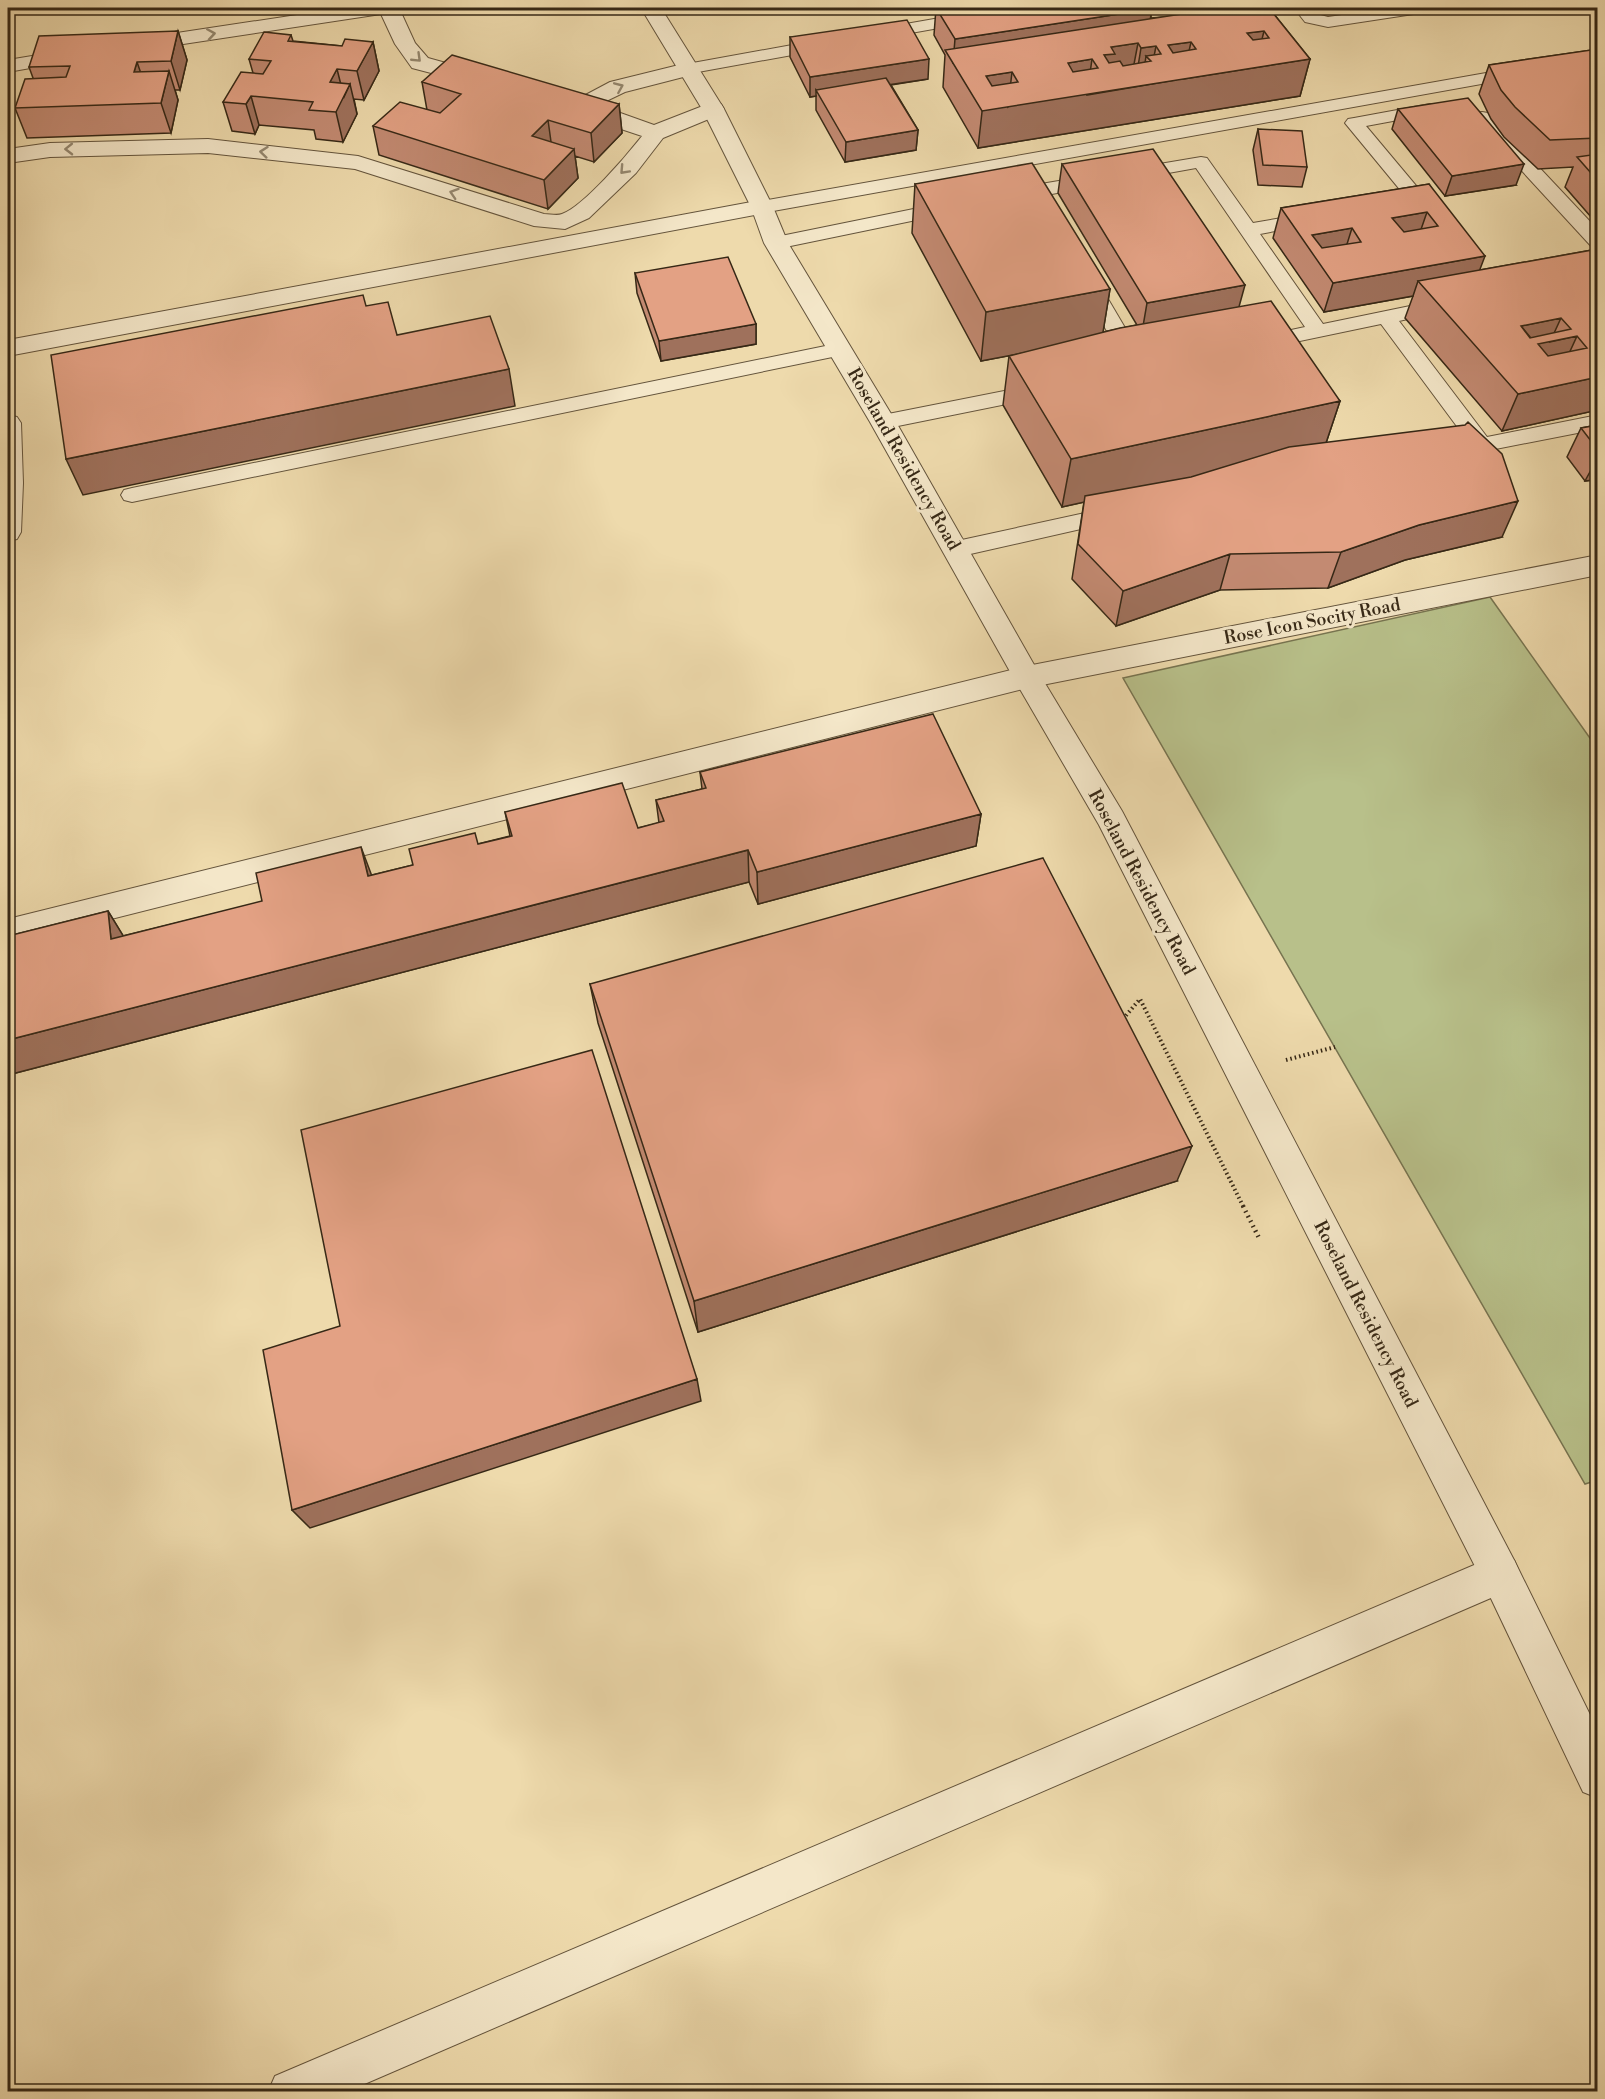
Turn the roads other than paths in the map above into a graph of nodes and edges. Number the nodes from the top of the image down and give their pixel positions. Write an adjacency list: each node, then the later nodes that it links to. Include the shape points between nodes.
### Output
1 (381, 8): 9 (street, one-way to 1)
2 (389, 8): 14 (street, one-way to 14, via 405,44 420,63)
3 (651, 8): 12 (street, Roseland Residency Road)
4 (1023, 8): 7 (lane)
5 (1302, 8): 6 (lane, via 1311,18 1328,22)
6 (1420, 8)
7 (861, 37)
8 (838, 41): 12 (lane)
9 (113, 49)
10 (89, 53): 11 (street)
11 (8, 66)
12 (687, 69): 18 (street, one-way to 12, via 632,82); 19 (street, Roseland Residency Road)
13 (1539, 69): 29 (lane)
14 (506, 87)
15 (539, 96): 18 (street)
16 (1468, 102): 23 (lane)
17 (1445, 106): 26 (lane, via 1354,123)
18 (582, 107): 20 (street)
19 (713, 109): 20 (street); 29 (street, Roseland Residency Road)
20 (655, 133): 21 (street, one-way to 21, via 627,168 581,213 565,222 542,221 358,163 208,146 51,150)
21 (8, 156)
22 (1566, 182): 23 (lane)
23 (1545, 186): 34 (lane)
24 (1035, 191): 25 (lane); 30 (lane); 33 (lane, via 1201,162)
25 (1013, 195)
26 (1419, 200): 28 (lane); 32 (lane)
27 (969, 204): 35 (lane)
28 (1385, 206)
29 (762, 207): 35 (street, Roseland Residency Road); 40 (street)
30 (1047, 210)
31 (1328, 216): 33 (lane)
32 (1433, 217)
33 (1248, 231): 39 (lane)
34 (1598, 242)
35 (776, 243): 42 (street, Roseland Residency Road)
36 (1081, 270): 43 (lane)
37 (1462, 301): 38 (lane)
38 (1386, 317): 39 (lane); 48 (lane)
39 (1318, 331): 41 (lane)
40 (8, 348)
41 (1240, 348)
42 (840, 349): 45 (street, Roseland Residency Road); 51 (lane)
43 (1136, 370)
44 (1056, 387): 45 (lane)
45 (883, 422): 54 (street, Roseland Residency Road)
46 (1598, 422): 48 (lane)
47 (8, 423): 50 (street)
48 (1482, 445): 49 (lane)
49 (1437, 454)
50 (9, 483): 53 (street)
51 (132, 495)
52 (1137, 509): 54 (lane)
53 (8, 532)
54 (957, 549): 56 (street, Roseland Residency Road)
55 (1598, 565): 56 (street, Rose Icon Socity Road)
56 (1027, 677): 57 (street, Rose Icon Socity Road); 58 (street, Roseland Residency Road, via 1116,829)
57 (8, 932)
58 (1500, 1574): 59 (street, Roseland Residency Road); 60 (street)
59 (1598, 1777)
60 (291, 2091)

